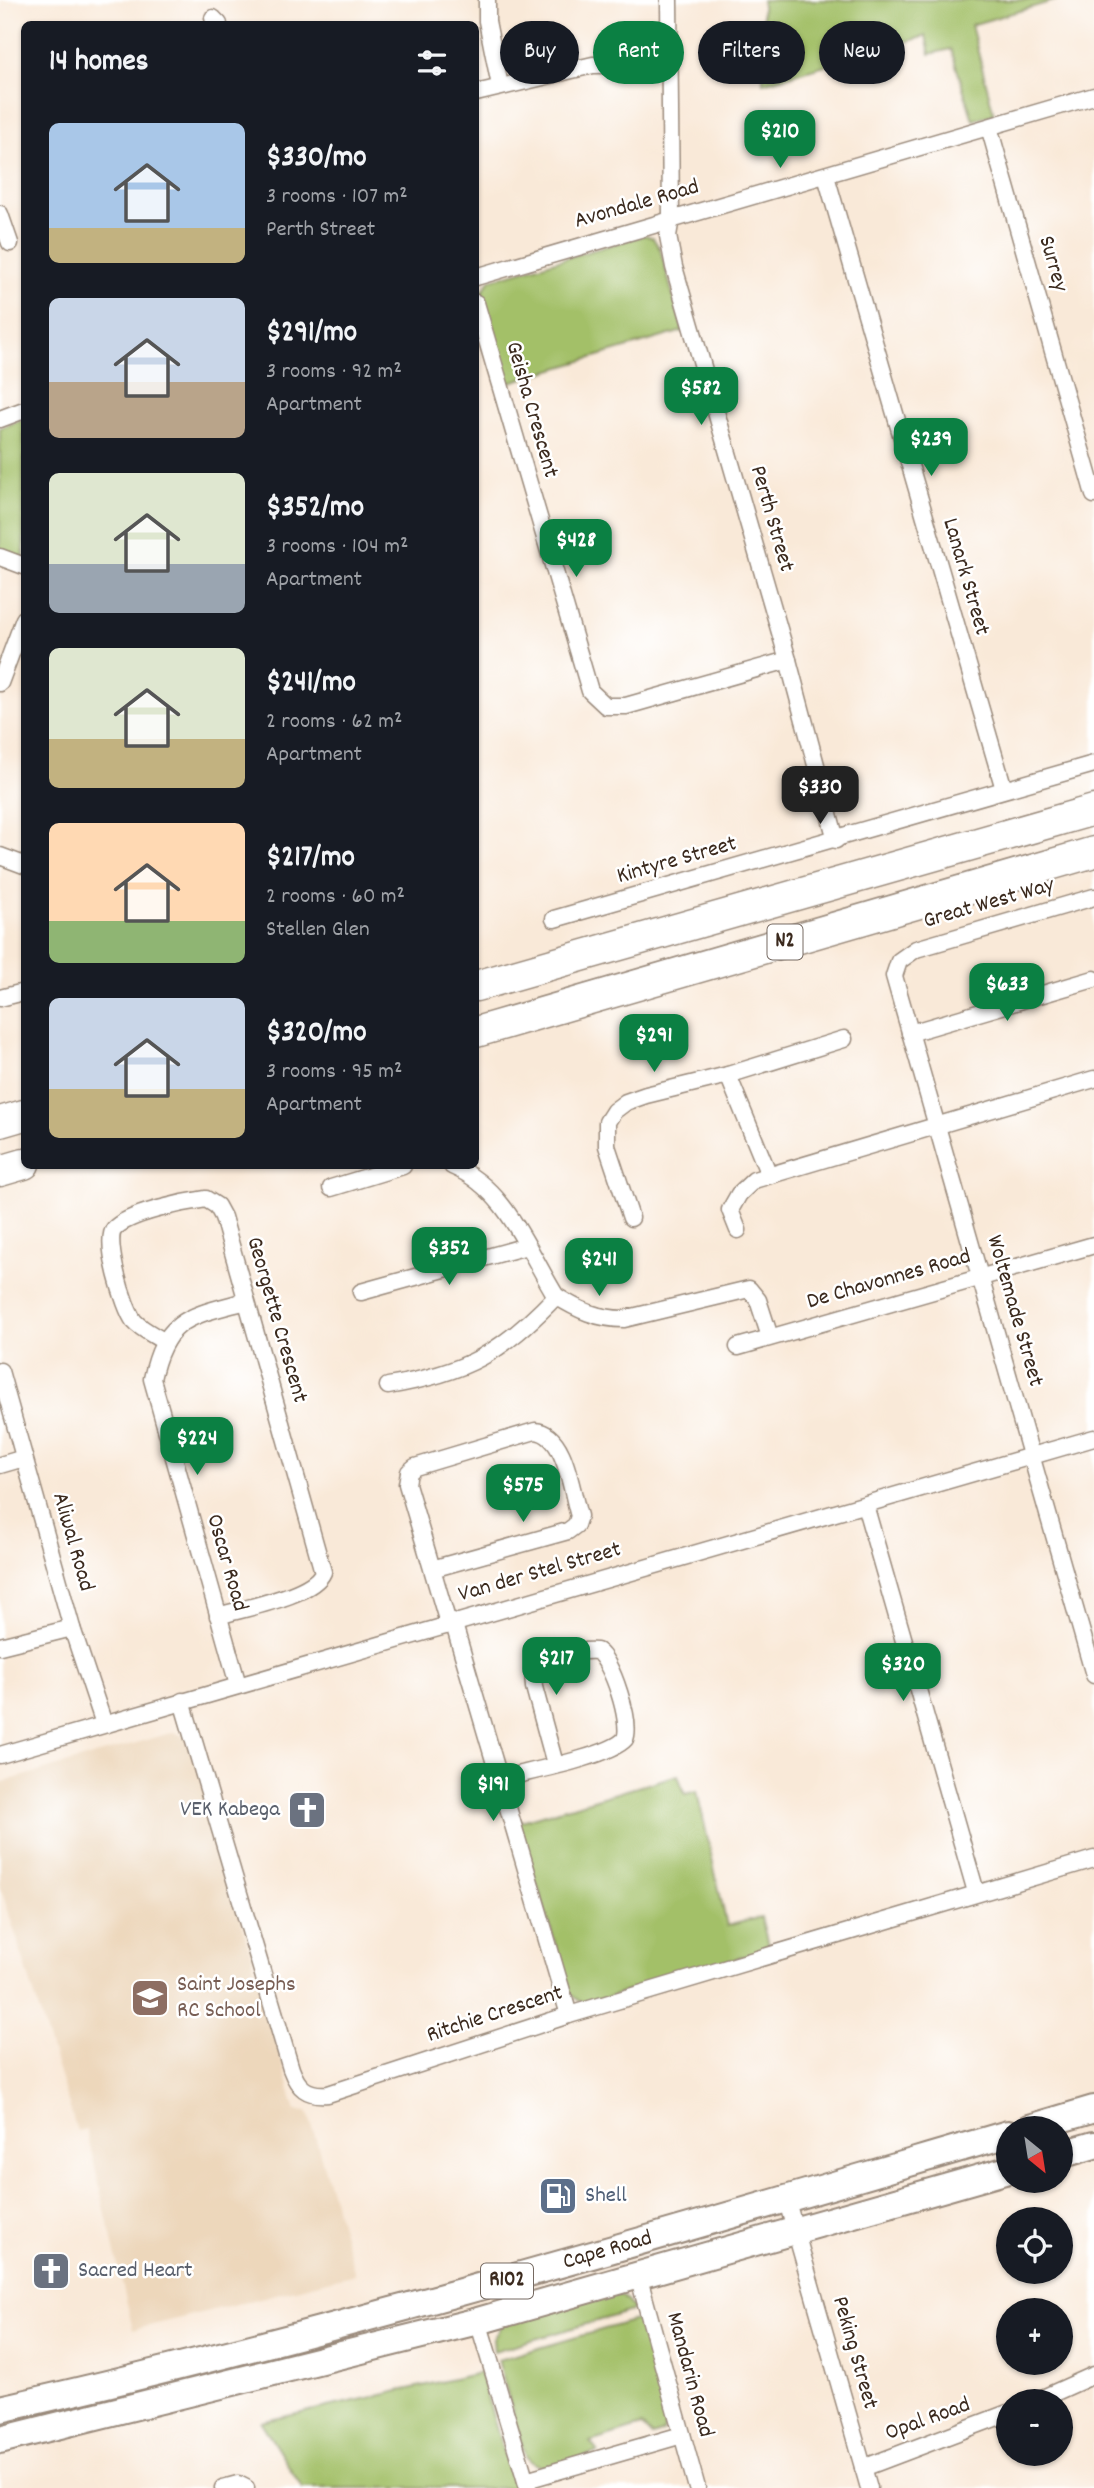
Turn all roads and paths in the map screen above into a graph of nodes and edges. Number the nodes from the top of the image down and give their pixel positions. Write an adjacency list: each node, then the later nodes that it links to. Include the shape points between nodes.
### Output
1 (486, 0): 6 (street)
2 (669, 0): 3 (street, Perth Street)
3 (669, 21)
4 (593, 65): 6 (street)
5 (670, 84): 12 (street, Perth Street)
6 (500, 86): 7 (street)
7 (479, 92)
8 (1094, 96): 9 (street, Avondale Road)
9 (989, 127): 10 (street, Avondale Road); 18 (street, Surrey)
10 (826, 176): 12 (street, Avondale Road); 25 (street, Lanark Street)
11 (0, 214): 13 (street)
12 (671, 218): 14 (street, Avondale Road); 22 (street, Perth Street, via 668,236 674,267)
13 (11, 243)
14 (479, 276)
15 (479, 313): 22 (street, Geisha Crescent, via 590,691 606,706 626,706)
16 (21, 411): 17 (street)
17 (0, 419)
18 (1094, 495)
19 (0, 557): 20 (street)
20 (21, 565)
21 (21, 627): 23 (street)
22 (788, 660): 27 (street, Perth Street)
23 (0, 683)
24 (1094, 764): 25 (street, Kintyre Street)
25 (1004, 789): 27 (street, Kintyre Street)
26 (1094, 810): 35 (highway, N2)
27 (836, 841): 32 (street, Kintyre Street)
28 (1094, 852): 38 (highway, N2)
29 (0, 856): 30 (street)
30 (21, 864)
31 (1094, 897): 33 (street, Great West Way, via 916,949)
32 (554, 919)
33 (899, 961): 39 (street, Woltemade Street, via 895,984)
34 (1094, 979): 39 (street)
35 (479, 985)
36 (21, 993): 37 (street)
37 (0, 998)
38 (479, 1031)
39 (910, 1033): 45 (street, Woltemade Street)
40 (844, 1039): 41 (street)
41 (728, 1075): 50 (street); 52 (street, via 646,1095 614,1111 607,1122 607,1146)
42 (1094, 1079): 45 (street)
43 (21, 1116): 44 (highway)
44 (0, 1122)
45 (936, 1126): 50 (street); 56 (street, Woltemade Street)
46 (21, 1165): 49 (highway)
47 (393, 1169): 51 (street)
48 (457, 1169): 55 (street, via 497,1196)
49 (0, 1171)
50 (769, 1175): 53 (street, via 754,1180 734,1203 731,1219)
51 (331, 1188)
52 (631, 1218)
53 (737, 1230)
54 (1094, 1245): 56 (street, De Chavonnes Road)
55 (527, 1246): 57 (street); 58 (street)
56 (981, 1277): 60 (street, De Chavonnes Road); 66 (street, Woltemade Street)
57 (361, 1292)
58 (556, 1296): 60 (street, via 592,1315 624,1319 749,1289 758,1300); 64 (street, via 489,1356 448,1372)
59 (246, 1301): 61 (street, Oscar Road, via 179,1323); 61 (street, Georgette Crescent, via 223,1217 212,1202 195,1200 125,1221 115,1227 110,1243 130,1313 140,1326); 71 (street, Georgette Crescent, via 323,1572 320,1580 303,1590)
60 (770, 1337): 62 (street, De Chavonnes Road)
61 (165, 1342): 71 (street, Oscar Road, via 155,1363 154,1392)
62 (738, 1347)
63 (0, 1371): 67 (street, Aliwal Road)
64 (388, 1385)
65 (1094, 1438): 66 (street, Van der Stel Street)
66 (1031, 1456): 69 (street, Van der Stel Street); 75 (street, Woltemade Street)
67 (24, 1458): 68 (street); 73 (street, Aliwal Road)
68 (0, 1465)
69 (865, 1504): 72 (street, Van der Stel Street); 83 (street)
70 (432, 1569): 70 (street, via 407,1485 409,1472 535,1431 553,1438 579,1516 576,1525); 72 (street)
71 (218, 1616): 76 (street, Oscar Road)
72 (450, 1622): 76 (street, Van der Stel Street); 81 (street)
73 (72, 1628): 74 (street); 78 (street, Aliwal Road)
74 (0, 1646)
75 (1094, 1675)
76 (238, 1685): 77 (street, Van der Stel Street)
77 (182, 1701): 78 (street, Van der Stel Street); 84 (street, Ritchie Crescent, via 291,2069 304,2091 328,2094)
78 (104, 1724): 79 (street, Van der Stel Street)
79 (0, 1755)
80 (555, 1764): 80 (street, via 533,1671 542,1662 561,1656 597,1651 610,1666 628,1732 620,1745); 81 (street)
81 (500, 1779): 84 (street)
82 (1094, 1859): 83 (street, Ritchie Crescent)
83 (976, 1892): 84 (street, Ritchie Crescent)
84 (569, 2015)
85 (1094, 2109): 86 (main road)
86 (1070, 2116)
87 (996, 2138): 91 (main road, Cape Road / R102)
88 (1094, 2146): 89 (main road)
89 (1073, 2152)
90 (996, 2173): 92 (main road, Cape Road / R102)
91 (786, 2199): 92 (street, Peking Street); 97 (main road, Cape Road / R102, via 302,2337)
92 (794, 2230): 93 (main road, Cape Road / R102); 101 (street, Peking Street)
93 (638, 2275): 94 (main road, Cape Road / R102); 99 (street, Mandarin Road)
94 (478, 2321): 100 (main road, Cape Road / R102); 102 (street)
95 (1094, 2375): 96 (street)
96 (1063, 2389)
97 (0, 2409)
98 (996, 2418): 101 (street, Opal Road)
99 (681, 2435): 102 (street); 105 (street, Mandarin Road)
100 (0, 2440)
101 (863, 2468): 106 (street, Peking Street)
102 (527, 2484)
103 (223, 2488): 104 (street, via 238,2484)
104 (246, 2488)
105 (697, 2488)
106 (869, 2488)

